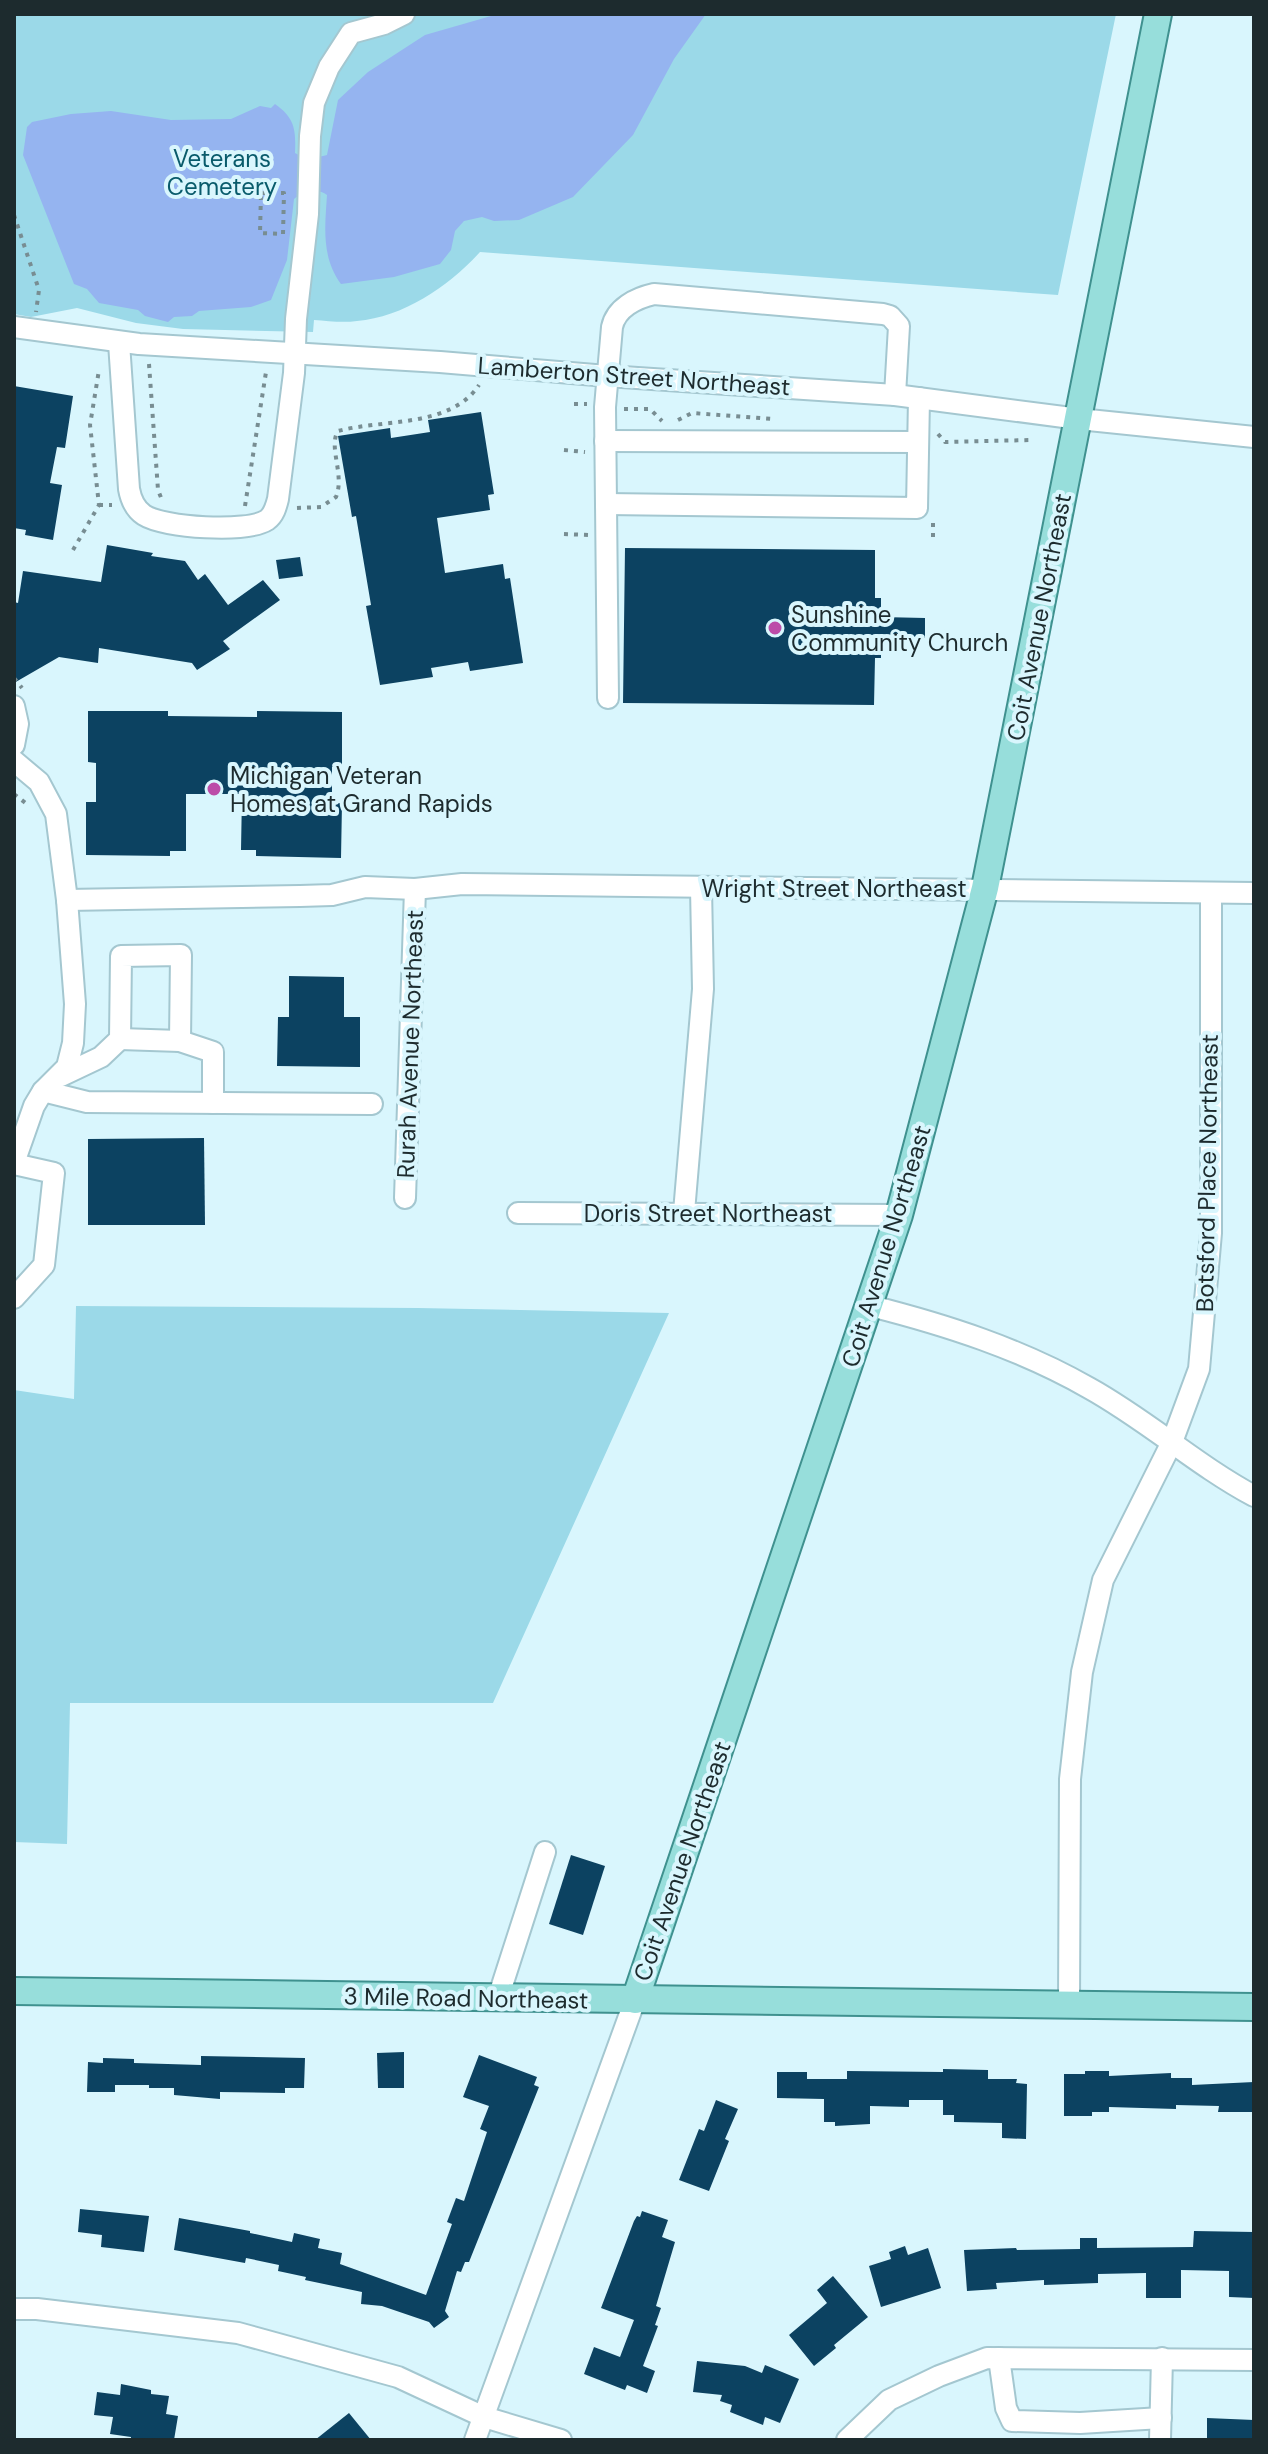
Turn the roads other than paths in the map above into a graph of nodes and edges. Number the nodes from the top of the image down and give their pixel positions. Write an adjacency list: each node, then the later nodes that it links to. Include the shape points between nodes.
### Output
1 (404, 14): 3 (street, via 384,24)
2 (1158, 14): 10 (main road, Coit Avenue Northeast)
3 (356, 23): 6 (street, via 314,103)
4 (24, 329): 5 (street, Lamberton Street Northeast)
5 (119, 343): 6 (street, Lamberton Street Northeast); 6 (street, via 131,499 146,516 189,525 249,526 273,515)
6 (294, 354): 7 (street, Lamberton Street Northeast)
7 (607, 376): 8 (street, Lamberton Street Northeast); 8 (street, via 616,315 646,296 663,294 890,316 900,332); 12 (street)
8 (895, 395): 9 (street, Lamberton Street Northeast)
9 (919, 398): 10 (street, Lamberton Street Northeast); 13 (street)
10 (1079, 419): 11 (street, Lamberton Street Northeast); 20 (main road, Coit Avenue Northeast)
11 (1254, 437)
12 (605, 441): 13 (street); 14 (street)
13 (918, 442): 14 (street, via 917,508)
14 (606, 504): 16 (street)
15 (18, 696): 17 (street)
16 (608, 698)
17 (14, 745)
18 (14, 761): 24 (street, via 39,782 56,814)
19 (701, 888): 20 (street, Wright Street Northeast); 21 (street, Wright Street Northeast, via 462,884); 33 (street, via 703,989)
20 (985, 888): 22 (street, Wright Street Northeast); 35 (main road, Coit Avenue Northeast)
21 (415, 889): 24 (street, Wright Street Northeast); 32 (street, Rurah Avenue Northeast)
22 (1211, 893): 23 (street, Wright Street Northeast); 38 (street, Botsford Place Northeast, via 1211,1233 1199,1369)
23 (1254, 893)
24 (67, 900): 27 (street, via 75,1025 71,1058)
25 (120, 1039): 26 (street); 26 (street, via 121,956 181,955); 27 (street, via 101,1057)
26 (180, 1041): 29 (street, via 213,1052)
27 (61, 1076): 28 (street)
28 (43, 1091): 29 (street, via 87,1102); 31 (street)
29 (213, 1103): 30 (street)
30 (372, 1104)
31 (14, 1164): 36 (street, via 54,1173 44,1265)
32 (405, 1198)
33 (684, 1212): 34 (street, Doris Street Northeast); 35 (street, Doris Street Northeast)
34 (518, 1213)
35 (899, 1215): 37 (main road, Coit Avenue Northeast)
36 (14, 1298)
37 (871, 1306): 38 (street, via 1018,1352 1090,1388); 43 (main road, Coit Avenue Northeast)
38 (1172, 1442): 39 (street); 44 (street, Botsford Place Northeast, via 1103,1580 1082,1672 1070,1779)
39 (1254, 1496)
40 (545, 1852): 42 (street)
41 (14, 1991): 42 (main road, 3 Mile Road Northeast)
42 (498, 1998): 43 (main road, 3 Mile Road Northeast)
43 (635, 2000): 44 (main road, 3 Mile Road Northeast); 50 (street, Coit Avenue Northeast)
44 (1069, 2004): 45 (main road, 3 Mile Road Northeast)
45 (1254, 2007)
46 (14, 2309): 50 (street, via 238,2333 398,2377)
47 (999, 2358): 48 (street); 51 (street, via 1012,2421); 54 (street, via 939,2376 889,2400)
48 (1162, 2358): 49 (street); 51 (street)
49 (1254, 2360)
50 (484, 2417): 52 (street, Coit Avenue Northeast); 53 (street)
51 (1161, 2418): 55 (street)
52 (475, 2440)
53 (561, 2440)
54 (847, 2440)
55 (1160, 2440)

